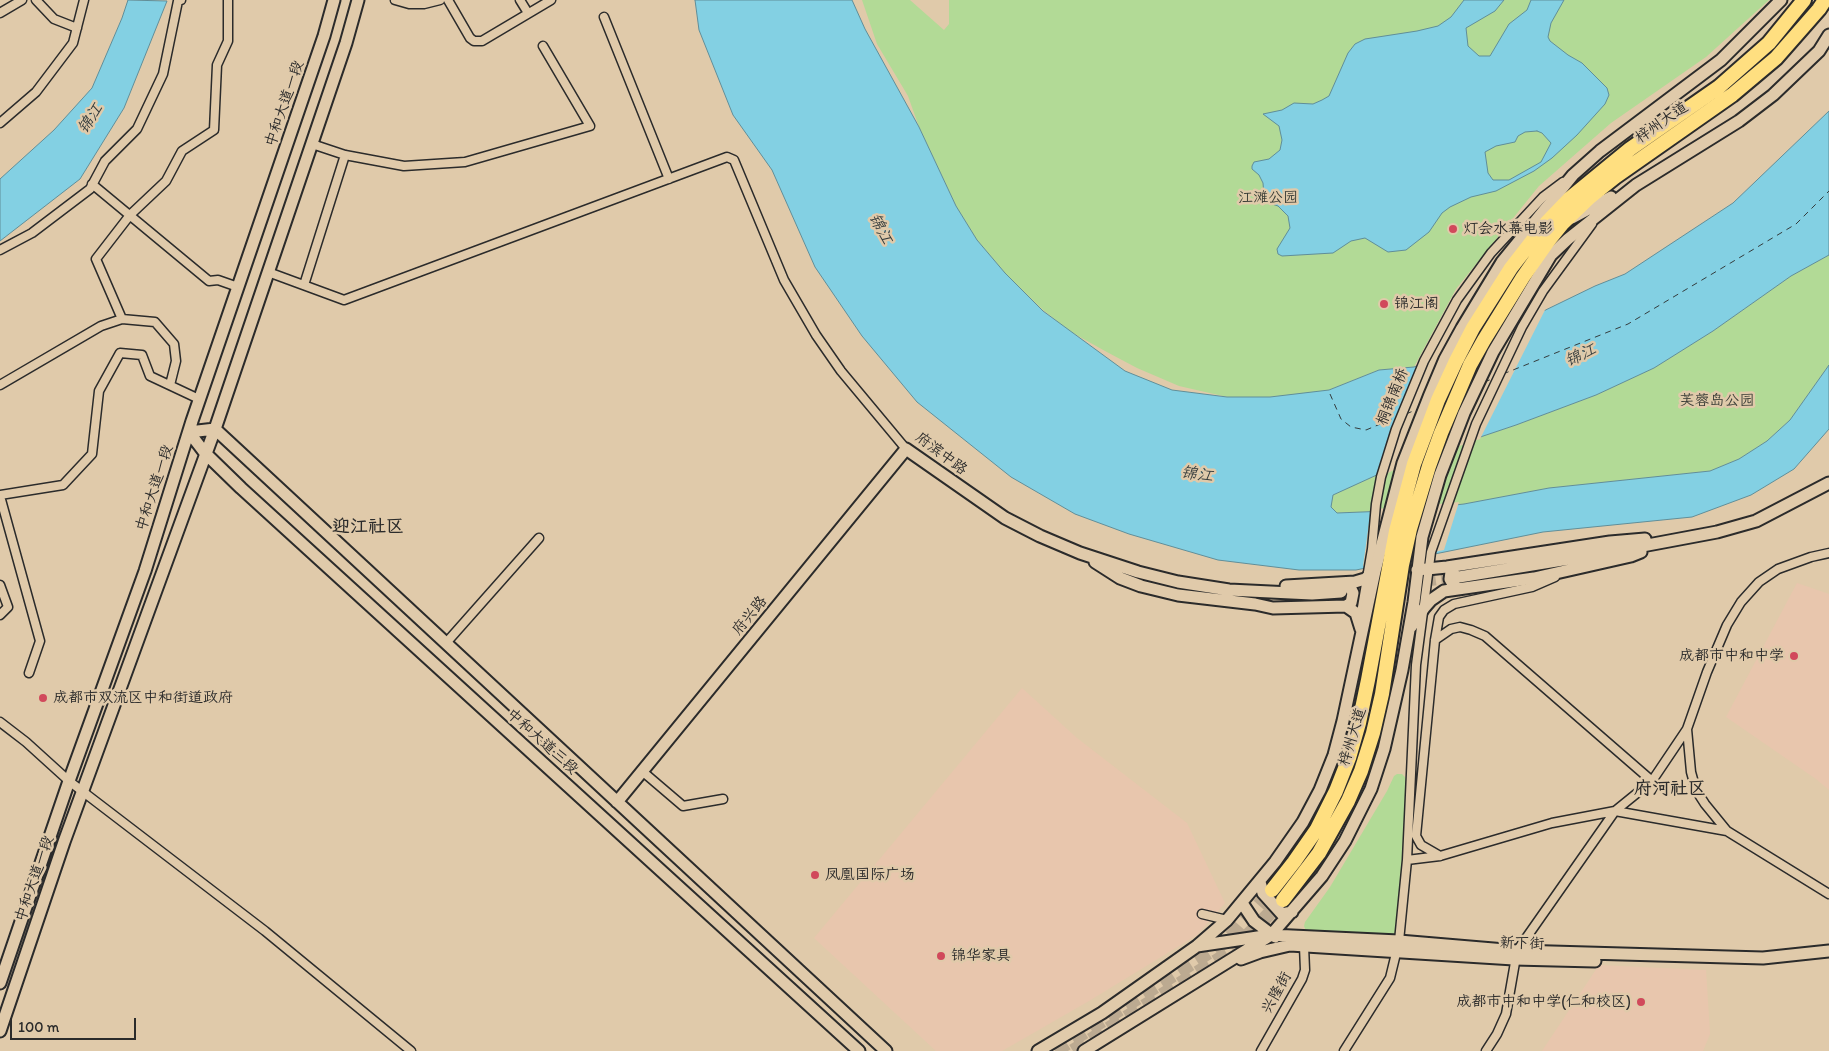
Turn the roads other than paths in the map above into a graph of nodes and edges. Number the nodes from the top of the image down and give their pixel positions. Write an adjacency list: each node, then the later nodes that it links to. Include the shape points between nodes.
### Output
1 (22, 0): 16 (street)
2 (36, 0): 19 (street, via 54,19)
3 (84, 0): 19 (street)
4 (181, 0): 27 (street, via 178,1 163,74 137,129 105,161)
5 (228, 0): 29 (street, via 228,41 217,64 214,130 182,151 166,181)
6 (334, 0): 36 (main road, 中和大道一段)
7 (358, 0): 23 (main road, 中和大道一段)
8 (395, 0): 9 (street, via 409,4)
9 (440, 0)
10 (448, 0): 17 (street, via 474,41 482,41)
11 (520, 0): 17 (street)
12 (551, 0): 17 (street)
13 (1781, 0): 25 (main road, via 1721,60 1600,150)
14 (1804, 0): 32 (highway, 梓州大道, via 1769,43 1719,87 1630,149 1569,199)
15 (1824, 0): 30 (highway, 梓州大道, via 1776,58 1732,95 1615,177)
16 (0, 13)
17 (528, 13)
18 (604, 17): 26 (street)
19 (77, 28): 22 (street, via 73,43 36,92)
20 (1829, 35): 28 (main road, via 1819,51 1772,95 1739,120)
21 (543, 46): 24 (street, via 590,126 466,162 404,166)
22 (0, 123)
23 (312, 144): 24 (street); 33 (main road, 中和大道一段)
24 (345, 155): 35 (street)
25 (1572, 175): 32 (main road); 53 (street, 桐锦南桥, via 1543,197 1491,252 1457,300 1424,362 1396,429 1378,491 1372,549)
26 (669, 178): 35 (street, via 344,300); 43 (street, 府滨中路, via 721,158 734,160 784,280 816,335 842,373)
27 (92, 184): 29 (street); 31 (street, via 90,189 32,233)
28 (1636, 185): 30 (main road); 34 (main road, via 1568,239 1552,255)
29 (130, 215): 36 (street, via 209,281 218,280); 37 (street, via 96,258)
30 (1562, 224): 34 (highway, 梓州大道, via 1549,240)
31 (0, 250)
32 (1506, 265): 53 (highway, via 1438,400 1414,464 1396,531)
33 (268, 272): 35 (street); 41 (main road, 中和大道一段)
34 (1533, 284): 51 (street, via 1522,327 1476,424 1431,552); 51 (main road, via 1493,352 1464,413 1440,475 1422,537); 80 (highway, 梓州大道, via 1470,365 1441,433 1402,565 1382,694 1361,771 1319,853)
35 (304, 285)
36 (238, 287): 40 (main road, 中和大道一段)
37 (122, 319): 38 (street, via 101,326); 39 (street, via 155,322 174,344 176,361)
38 (0, 385)
39 (170, 385): 40 (street); 46 (street, via 150,376 142,355 120,353 99,391 92,454 63,485)
40 (199, 399): 42 (main road, 中和大道一段)
41 (214, 429): 42 (main road); 44 (main road, 中和大道一段); 64 (main road)
42 (189, 432): 44 (main road, 中和大道三段); 70 (main road, 中和大道一段, via 145,571)
43 (906, 449): 49 (main road, 府滨中路, via 1005,518); 68 (main road, 府兴路)
44 (205, 453): 71 (main road, 中和大道一段); 97 (main road, 中和大道三段)
45 (1829, 483): 48 (main road, via 1756,521)
46 (0, 496): 65 (street, via 40,641)
47 (539, 538): 64 (street)
48 (1661, 542): 52 (main road, via 1631,556); 54 (main road)
49 (1080, 553): 56 (main road, 府滨中路, via 1178,582 1229,590 1312,594); 57 (main road, via 1120,578 1178,595 1274,608)
50 (1829, 553): 67 (street, via 1778,569 1759,582 1741,602 1707,672)
51 (1421, 567): 54 (main road); 58 (street); 61 (main road)
52 (1575, 569): 54 (main road, via 1534,578); 63 (street, via 1532,587 1454,604 1439,617)
53 (1374, 571): 56 (main road, 府滨中路); 60 (street, 桐锦南桥); 62 (main road); 78 (highway, 梓州大道, via 1361,714 1349,758 1317,829 1294,862)
54 (1458, 577): 58 (main road)
55 (0, 585): 59 (street, via 8,607)
56 (1343, 588): 57 (main road, via 1349,585 1353,593 1351,603)
57 (1346, 606): 60 (main road, via 1356,613)
58 (1424, 608): 61 (main road); 77 (street, via 1416,665)
59 (0, 615)
60 (1359, 620): 62 (main road)
61 (1408, 632): 82 (main road, via 1394,712 1371,789 1345,841 1322,876)
62 (1361, 633): 78 (main road, via 1334,755 1320,790)
63 (1435, 640): 69 (street, via 1451,629 1460,628 1485,636); 76 (street, via 1416,836 1421,845)
64 (446, 643): 73 (main road)
65 (29, 673)
66 (0, 722): 70 (street)
67 (1687, 729): 69 (street); 75 (street, via 1696,790)
68 (642, 771): 72 (street, via 683,806); 73 (main road, 府兴路)
69 (1652, 780): 74 (street)
70 (69, 781): 71 (street); 94 (main road, 中和大道一段)
71 (83, 791): 95 (main road, 中和大道一段); 96 (street, via 265,931)
72 (723, 799)
73 (617, 802): 98 (main road)
74 (1615, 810): 75 (street); 76 (street, via 1552,823); 91 (street)
75 (1727, 831): 79 (street)
76 (1440, 856): 77 (street)
77 (1407, 860): 89 (street)
78 (1266, 886): 81 (main road); 82 (main road, via 1263,893 1276,909 1282,914)
79 (1829, 894)
80 (1283, 900)
81 (1242, 903): 84 (main road); 85 (main road, via 1254,921)
82 (1292, 912): 85 (main road)
83 (1202, 914): 84 (street)
84 (1227, 920): 86 (main road)
85 (1271, 935): 86 (main road, 新下街); 87 (main road); 89 (main road, 新下街); 93 (main road)
86 (1197, 946): 99 (main road, via 1102,1013)
87 (1290, 946): 88 (main road, 新下街); 93 (main road, 新下街, via 1260,952)
88 (1304, 946): 89 (main road, 新下街); 101 (street, 兴隆街, via 1302,979)
89 (1398, 946): 91 (main road, 新下街); 102 (street, via 1390,978)
90 (1829, 951): 91 (main road, 新下街, via 1763,958)
91 (1516, 955): 92 (main road, 新下街, via 1763,965); 103 (street, via 1506,1014)
92 (1829, 958)
93 (1218, 968): 100 (main road)
94 (0, 983)
95 (0, 1031)
96 (411, 1051)
97 (859, 1051)
98 (886, 1051)
99 (1038, 1051)
100 (1084, 1051)
101 (1261, 1051)
102 (1344, 1051)
103 (1486, 1051)

